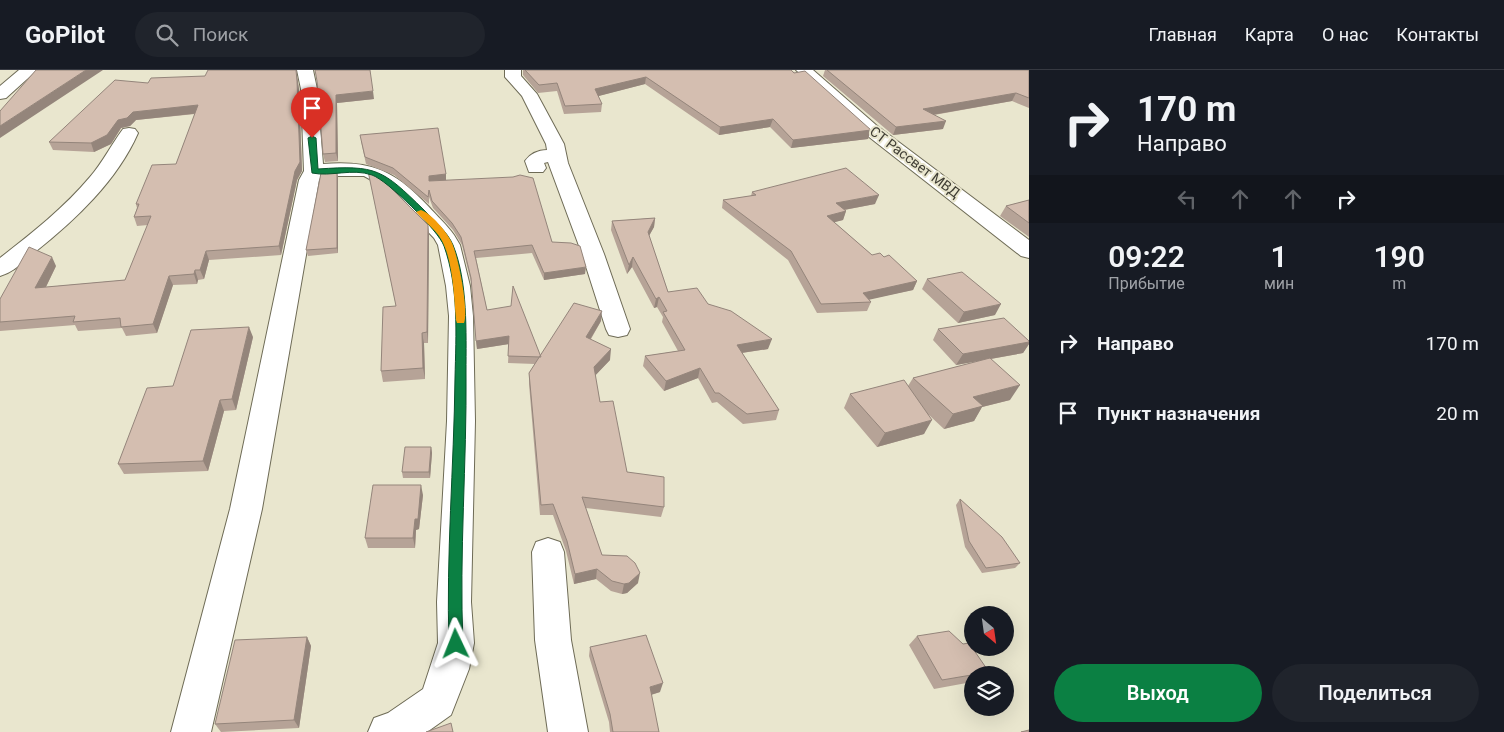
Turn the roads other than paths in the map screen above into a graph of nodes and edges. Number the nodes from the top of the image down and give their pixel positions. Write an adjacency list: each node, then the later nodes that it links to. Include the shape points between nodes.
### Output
1 (29, 70): 5 (street)
2 (305, 70): 9 (street)
3 (513, 70): 7 (street, via 513,77 529,94 544,120)
4 (804, 70): 10 (street, СТ Рассвет МВД, via 870,129)
5 (0, 94)
6 (129, 133): 11 (street, via 91,190 48,233)
7 (557, 156): 8 (street, via 542,156 534,161); 12 (street)
8 (536, 168)
9 (314, 171): 14 (street, via 308,180 246,509); 15 (street, via 353,169 374,173 389,181 443,235 449,245 458,286 461,369 454,602 456,644 438,702)
10 (1029, 251)
11 (0, 269)
12 (618, 329)
13 (548, 552): 16 (street, via 553,640)
14 (190, 732)
15 (388, 732)
16 (568, 732)

